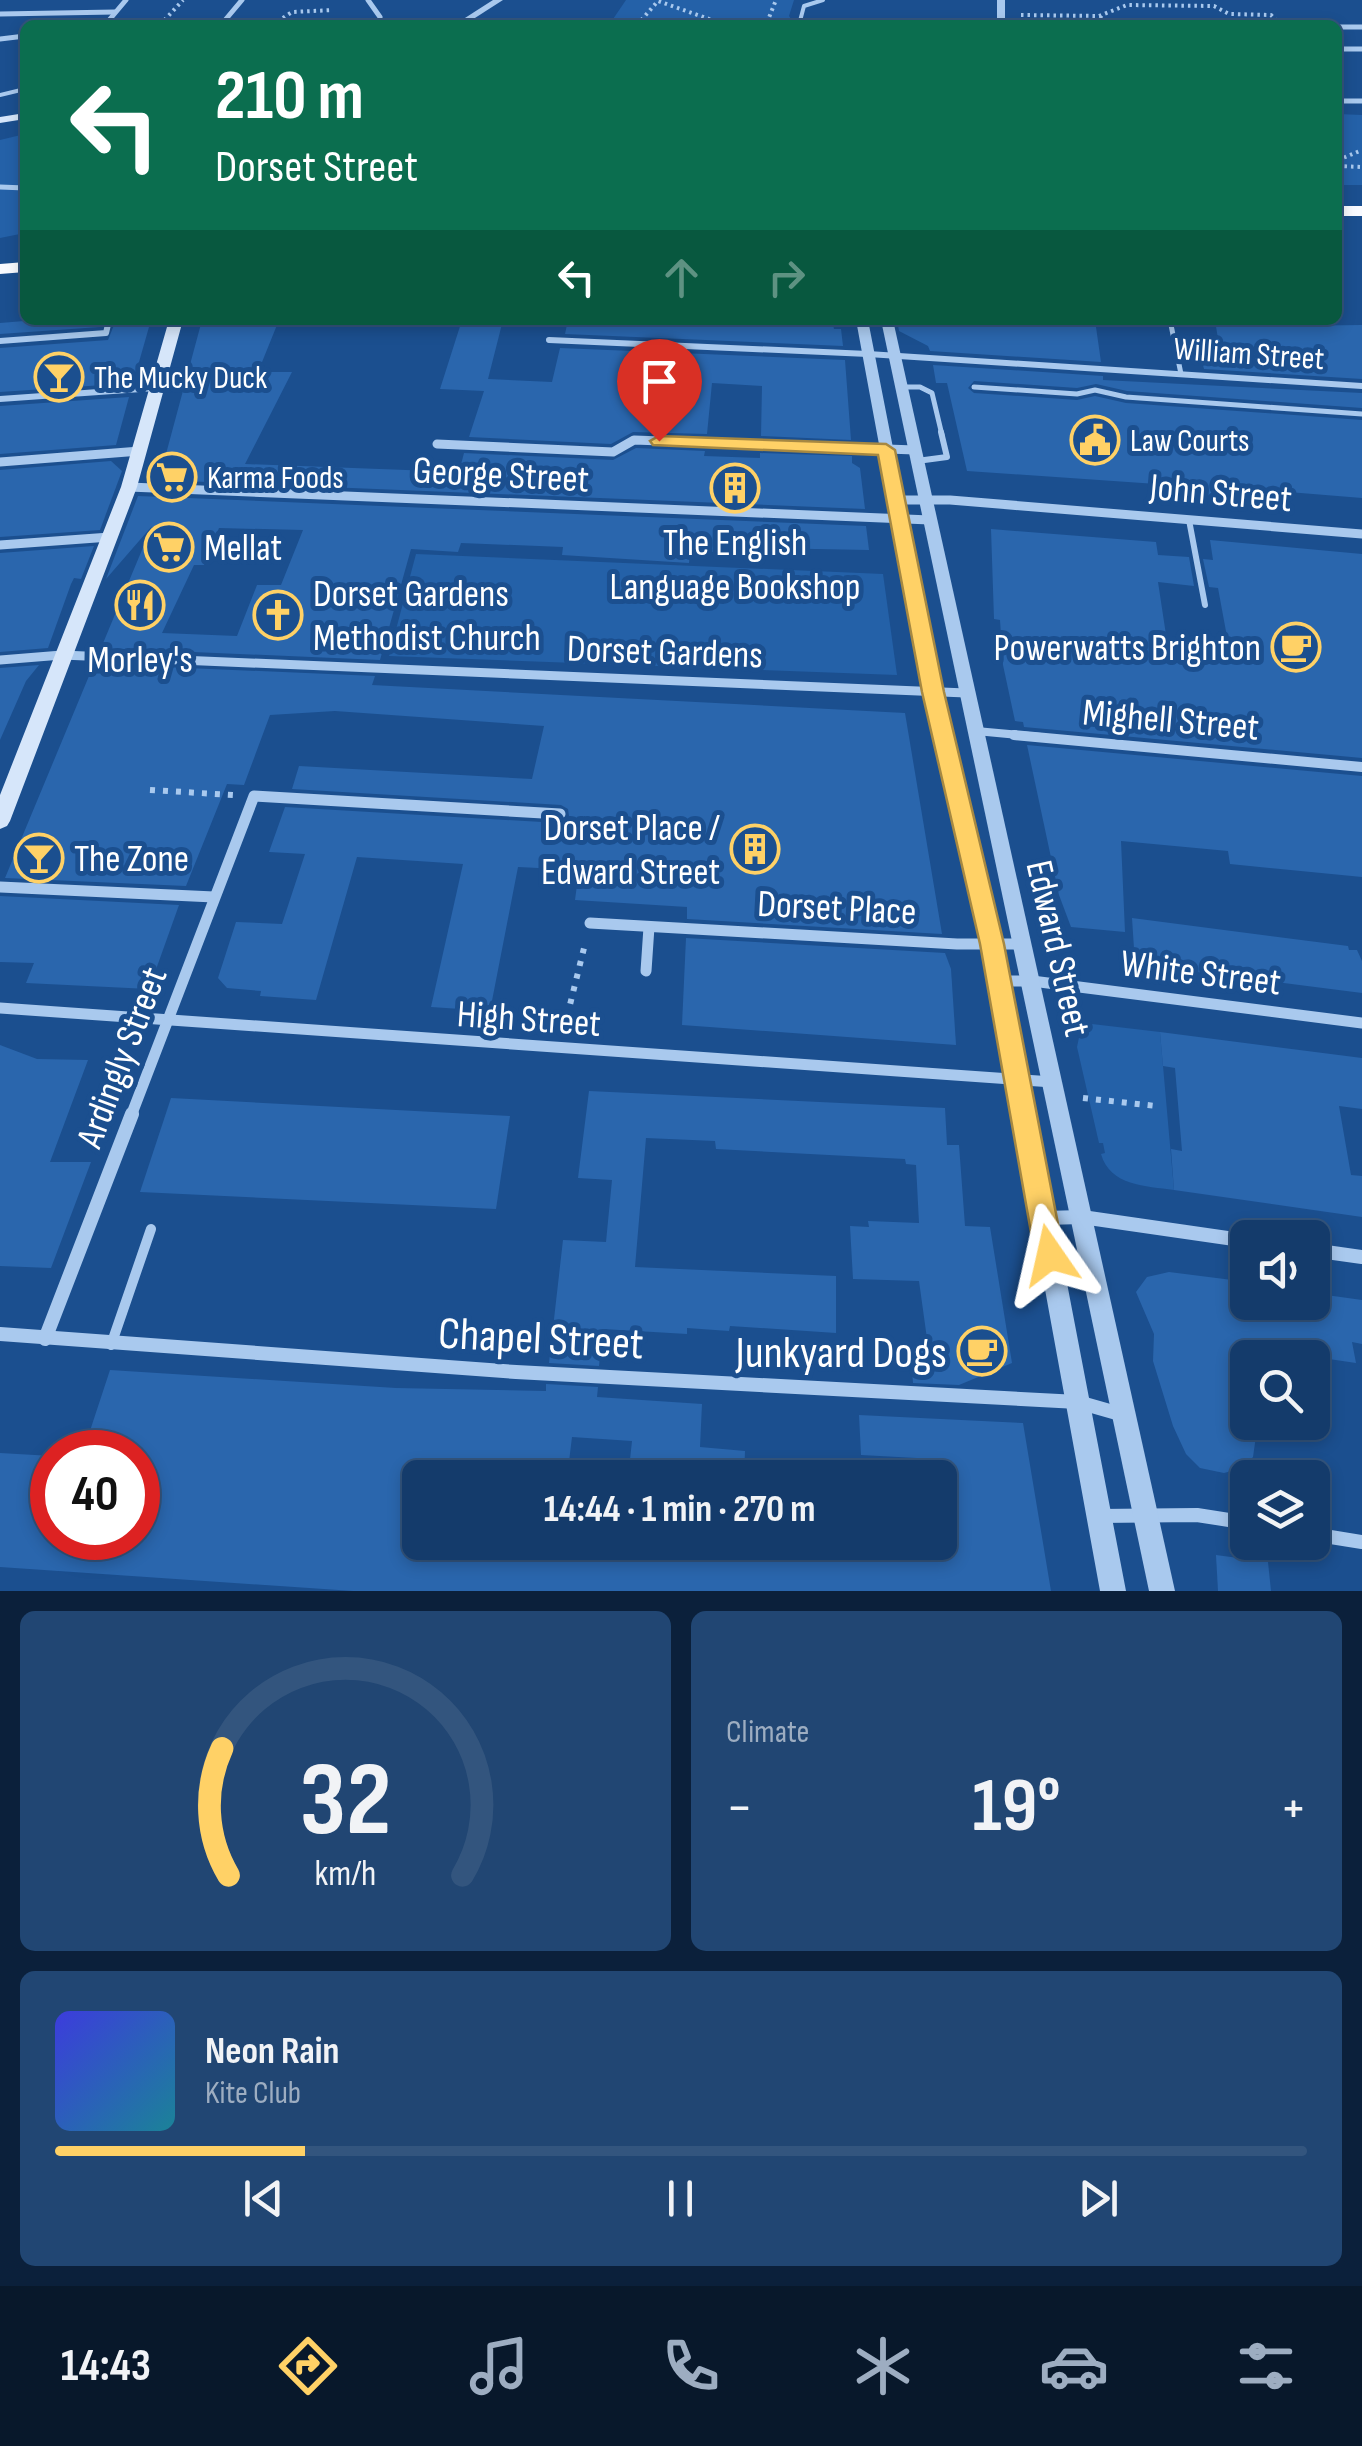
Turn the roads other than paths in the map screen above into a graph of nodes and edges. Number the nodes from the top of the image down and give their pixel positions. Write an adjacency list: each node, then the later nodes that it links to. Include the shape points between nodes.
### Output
1 (126, 0): 7 (street)
2 (242, 0): 11 (street)
3 (368, 0): 9 (street)
4 (499, 0): 12 (street)
5 (823, 0): 13 (lane, via 804,6)
6 (1001, 0): 14 (street)
7 (115, 12): 8 (street); 10 (street)
8 (0, 14)
9 (380, 16)
10 (108, 20)
11 (225, 20)
12 (466, 20)
13 (800, 20)
14 (1000, 20)
15 (108, 325): 21 (street, via 106,333)
16 (174, 325): 28 (main road)
17 (863, 325): 22 (street, Edward Street)
18 (888, 325): 23 (street, Edward Street)
19 (1171, 325): 24 (lane)
20 (550, 340): 22 (street, William Street)
21 (0, 341)
22 (868, 354): 23 (street, William Street); 33 (street, Edward Street)
23 (894, 356): 24 (street, William Street); 26 (street, Edward Street)
24 (1181, 374): 25 (street, William Street)
25 (1362, 386)
26 (900, 387): 34 (street, Edward Street); 34 (lane, via 932,393 947,456)
27 (974, 387): 30 (lane, via 1108,391)
28 (155, 388): 29 (street); 32 (main road)
29 (0, 399)
30 (1362, 414)
31 (437, 444): 33 (street, via 613,452 634,440)
32 (140, 450): 35 (street); 36 (main road)
33 (886, 450): 34 (street); 38 (street, Edward Street)
34 (916, 455): 37 (street, Edward Street)
35 (0, 462)
36 (129, 487): 38 (street, George Street); 42 (main road)
37 (926, 500): 38 (street, John Street); 39 (street, Edward Street); 40 (street, John Street)
38 (897, 510): 39 (street, George Street); 47 (street, Edward Street)
39 (930, 520): 48 (street, Edward Street)
40 (1189, 520): 41 (street, John Street); 44 (lane)
41 (1362, 534)
42 (110, 537): 43 (street); 45 (main road)
43 (0, 544)
44 (1205, 605)
45 (62, 655): 46 (street, Dorset Gardens); 47 (street, Dorset Gardens); 52 (main road)
46 (0, 660)
47 (933, 692): 48 (street, Dorset Gardens); 57 (street, Edward Street)
48 (966, 693): 49 (street, Edward Street)
49 (974, 731): 50 (street, Mighell Street); 58 (street, Edward Street)
50 (1362, 767)
51 (560, 814): 54 (street, Ardingly Street, via 254,796)
52 (0, 821)
53 (0, 887): 54 (street)
54 (214, 897): 63 (street, Ardingly Street)
55 (590, 923): 56 (street, Dorset Place)
56 (649, 927): 57 (street, Dorset Place); 59 (street)
57 (992, 944): 58 (street, Dorset Place); 60 (street, Edward Street)
58 (1022, 944): 61 (street, Edward Street)
59 (646, 971)
60 (998, 981): 61 (street, White Street); 65 (street, Edward Street)
61 (1032, 981): 64 (street, White Street); 66 (street, Edward Street)
62 (0, 1008): 63 (street, High Street)
63 (166, 1022): 65 (street, High Street); 74 (street, Ardingly Street)
64 (1362, 1023)
65 (1016, 1078): 66 (street, High Street); 68 (street, Edward Street)
66 (1054, 1082): 67 (street, Edward Street)
67 (1082, 1217): 68 (street); 70 (street); 77 (street, Edward Street)
68 (1042, 1218): 76 (street, Edward Street)
69 (150, 1229): 75 (lane)
70 (1230, 1238)
71 (1330, 1253): 72 (street)
72 (1362, 1257)
73 (0, 1334): 74 (street, Chapel Street)
74 (45, 1339): 75 (street, Chapel Street)
75 (111, 1345): 76 (street, Chapel Street)
76 (1078, 1402): 77 (street, Chapel Street); 78 (street, Edward Street)
77 (1126, 1416): 79 (street, Edward Street)
78 (1099, 1516): 79 (street); 83 (street, Edward Street)
79 (1148, 1516): 80 (street); 84 (street, Edward Street)
80 (1230, 1520)
81 (1330, 1537): 82 (street)
82 (1362, 1542)
83 (1112, 1591)
84 (1162, 1591)

